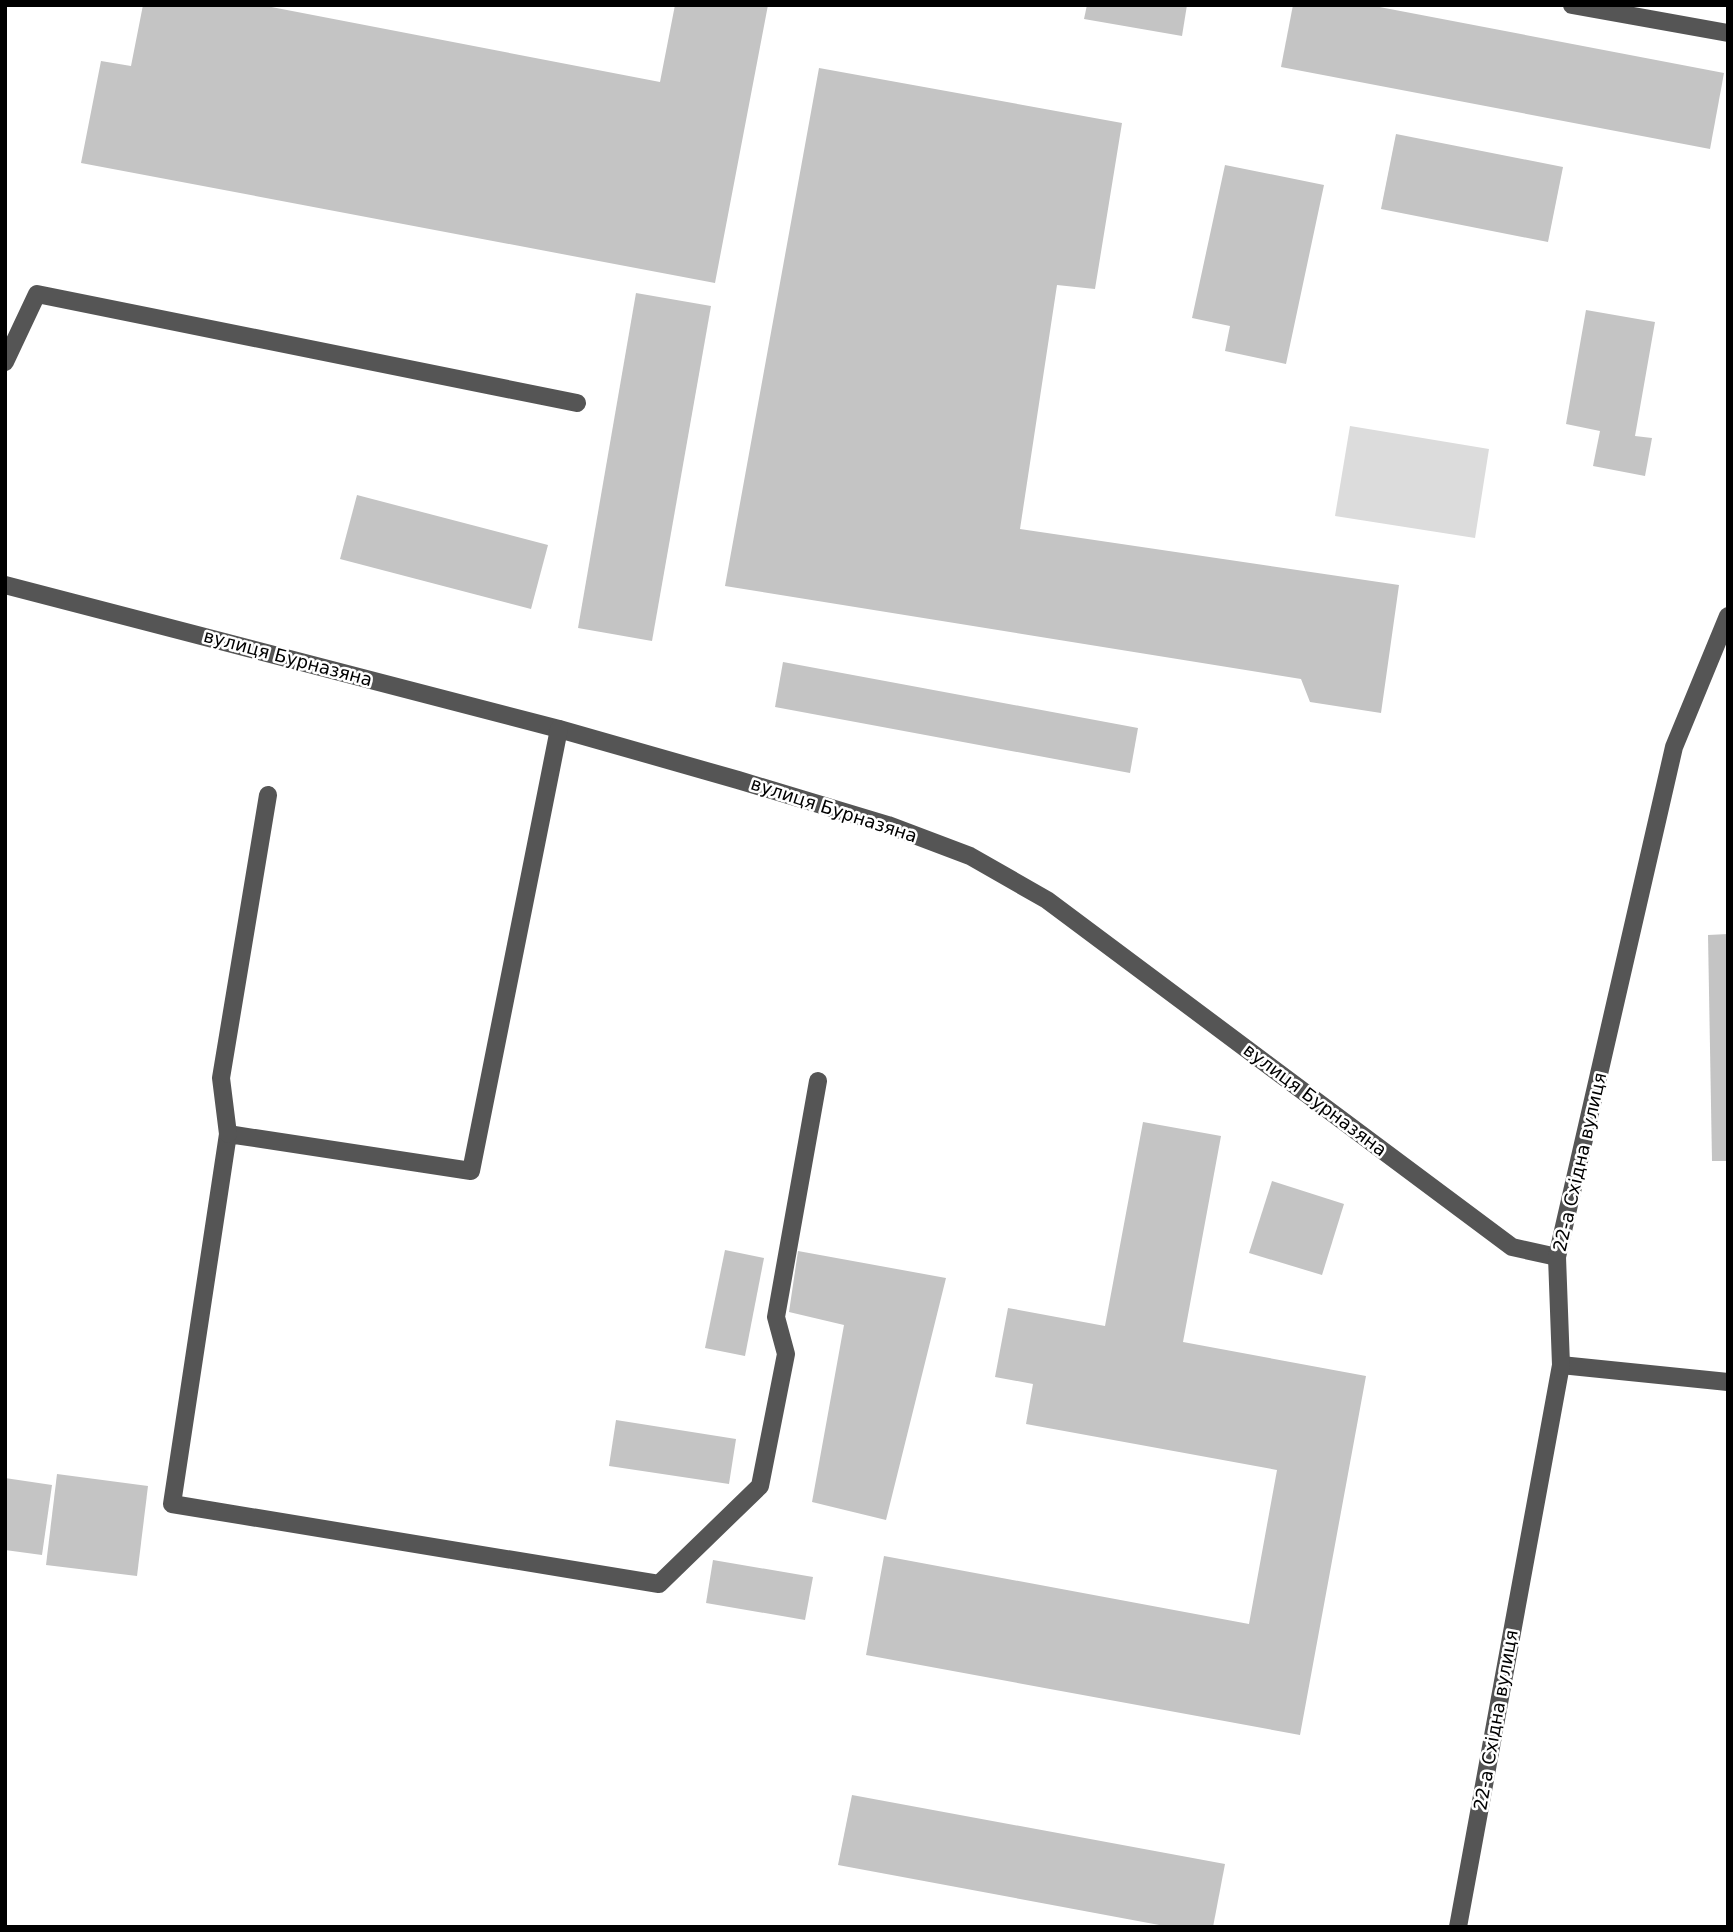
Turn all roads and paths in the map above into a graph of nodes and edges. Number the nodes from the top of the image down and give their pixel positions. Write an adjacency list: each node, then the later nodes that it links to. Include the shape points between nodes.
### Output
1 (1572, 5): 2 (street)
2 (1728, 33)
3 (5, 362): 4 (street, via 37,293)
4 (577, 403)
5 (5, 585): 7 (street, вулиця Бурназяна)
6 (1728, 616): 11 (street, 22-а Східна вулиця, via 1674,747)
7 (559, 729): 10 (street, via 471,1171); 11 (street, вулиця Бурназяна, via 863,818 970,856 1047,900 1512,1247)
8 (268, 795): 10 (street, via 221,1078)
9 (818, 1081): 10 (street, via 776,1317 786,1354 760,1486 659,1584 172,1504)
10 (228, 1134)
11 (1557, 1257): 12 (street, 22-а Східна вулиця)
12 (1561, 1365): 13 (street); 14 (street, 22-а Східна вулиця)
13 (1728, 1382)
14 (1458, 1927)

